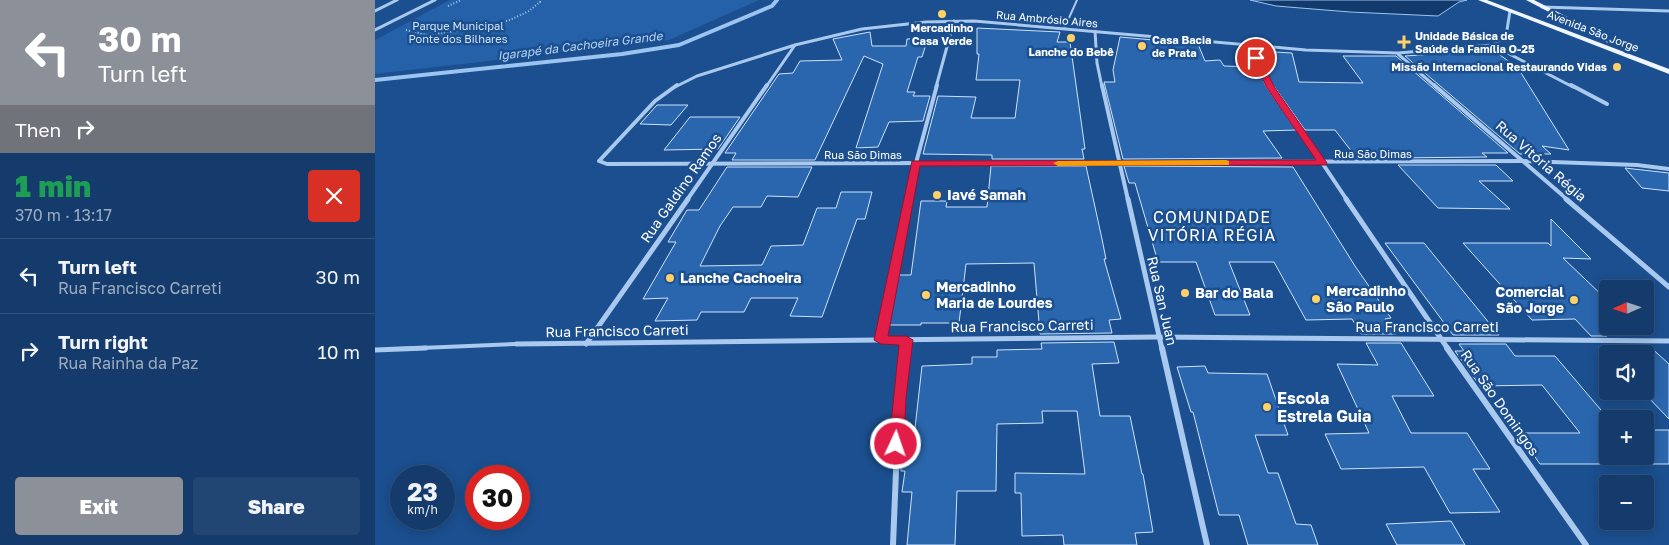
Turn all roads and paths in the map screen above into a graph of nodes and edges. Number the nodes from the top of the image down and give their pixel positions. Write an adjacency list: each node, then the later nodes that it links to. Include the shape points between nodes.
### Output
1 (397, 0): 10 (street)
2 (435, 0): 16 (street)
3 (461, 0): 8 (path)
4 (538, 0): 14 (path, via 540,2 523,14 479,28 427,35 403,29)
5 (1077, 0): 15 (lane)
6 (1529, 0): 9 (main road, Avenida São Jorge)
7 (1484, 1): 11 (main road, Avenida São Jorge)
8 (446, 7)
9 (1541, 7): 12 (street); 22 (main road, Avenida São Jorge, via 1604,38)
10 (375, 10)
11 (1510, 11): 19 (street, via 1506,36); 23 (main road, Avenida São Jorge)
12 (1669, 11)
13 (954, 21): 15 (street, Rua Ambrósio Aires); 20 (street, Rua Ambrósio Aires, via 862,29); 28 (street)
14 (408, 25)
15 (1064, 29): 17 (street, Rua Ambrósio Aires)
16 (375, 30)
17 (1095, 31): 18 (street, Rua Ambrósio Aires); 29 (street, Rua San Juan, via 1097,63)
18 (1251, 45): 21 (street, Rua Ambrósio Aires); 30 (street, Rua São Domingos, via 1271,88)
19 (1492, 45): 21 (street, Rua Ambrósio Aires); 24 (street)
20 (795, 46): 25 (street, Rua Ambrósio Aires, via 718,69 676,86 655,101); 27 (street, Rua Galdino Ramos)
21 (1398, 53): 26 (street, Rua Vitória Régia)
22 (1669, 64)
23 (1669, 72)
24 (1607, 104)
25 (599, 161): 27 (street, Rua São Dimas, via 607,164)
26 (1525, 162): 30 (street, Rua São Dimas); 31 (street, Rua São Dimas); 32 (street, Rua Vitória Régia)
27 (712, 163): 28 (street, Rua São Dimas); 39 (street, Rua Galdino Ramos)
28 (916, 163): 29 (street, Rua São Dimas); 34 (street)
29 (1120, 163): 30 (street, Rua São Dimas); 33 (street, Rua San Juan)
30 (1323, 163): 36 (street, Rua São Domingos)
31 (1669, 169)
32 (1669, 287)
33 (1158, 337): 35 (street, Rua Francisco Carreti); 36 (street, Rua Francisco Carreti); 42 (street, Rua San Juan)
34 (881, 340): 35 (street, Rua Francisco Carreti); 39 (street, Rua Francisco Carreti)
35 (906, 340): 41 (street, via 899,398)
36 (1442, 340): 37 (street, Rua Francisco Carreti); 43 (street, Rua São Domingos)
37 (1669, 341)
38 (516, 344): 39 (street, Rua Francisco Carreti); 40 (lane, Rua Francisco Carreti)
39 (586, 344)
40 (375, 350)
41 (893, 545)
42 (1207, 545)
43 (1586, 545)

